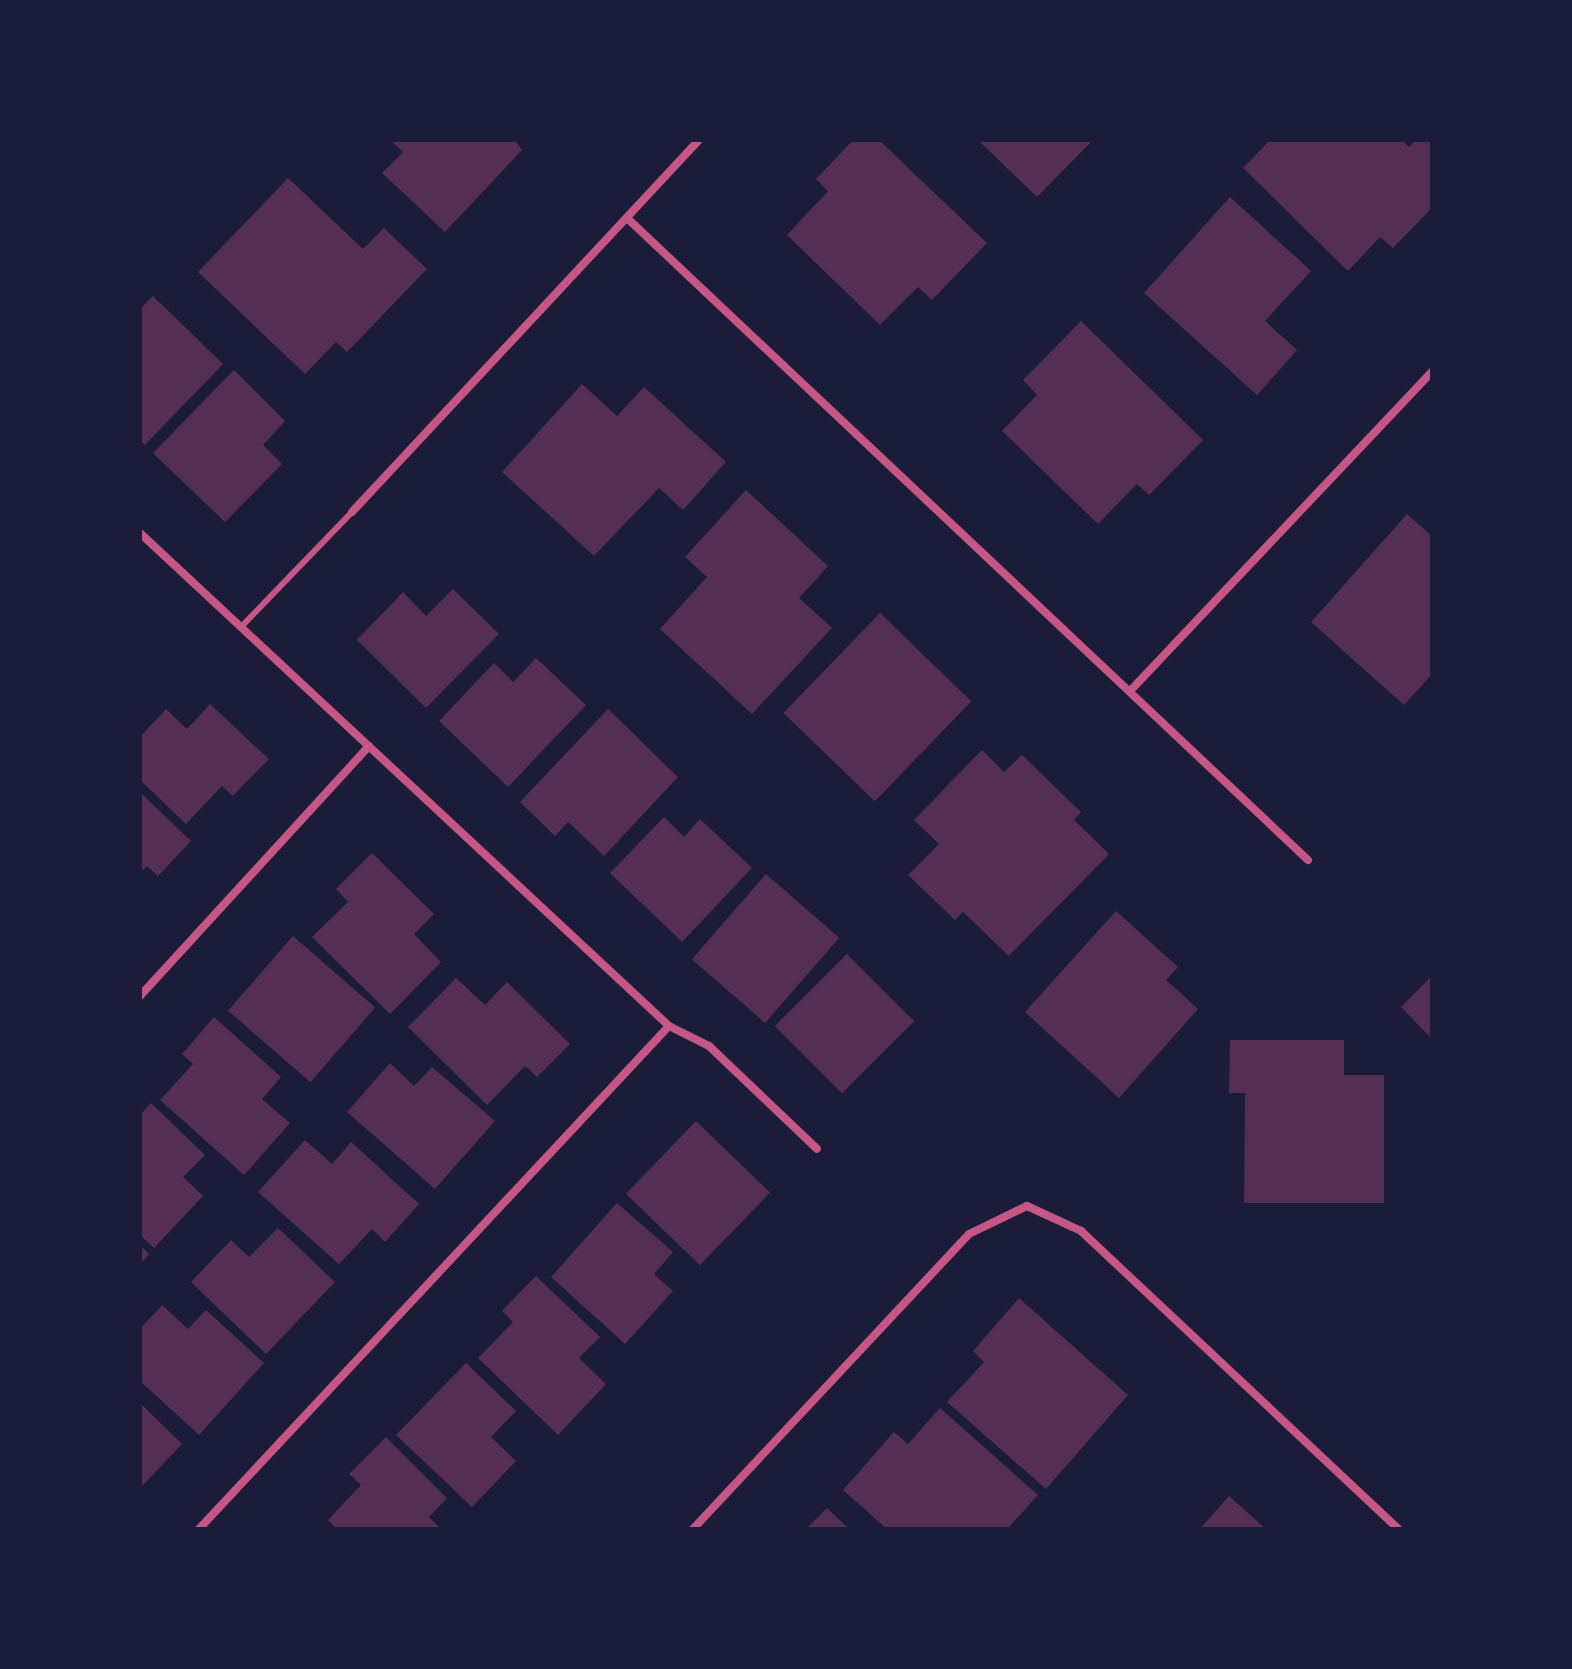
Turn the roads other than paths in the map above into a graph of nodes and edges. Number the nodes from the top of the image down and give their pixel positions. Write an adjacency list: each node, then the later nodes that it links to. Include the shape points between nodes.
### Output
1 (699, 140): 2 (street)
2 (627, 218): 4 (street); 7 (street)
3 (1432, 372): 7 (street)
4 (352, 512): 6 (lane)
5 (140, 533): 6 (street)
6 (241, 627): 8 (street)
7 (1131, 690): 9 (street)
8 (369, 746): 10 (street); 11 (street)
9 (1308, 860)
10 (140, 996)
11 (669, 1026): 12 (street, via 709,1046); 13 (street)
12 (817, 1149)
13 (199, 1529)
14 (693, 1529): 15 (street, via 969,1234 1027,1206 1081,1231)
15 (1398, 1529)

